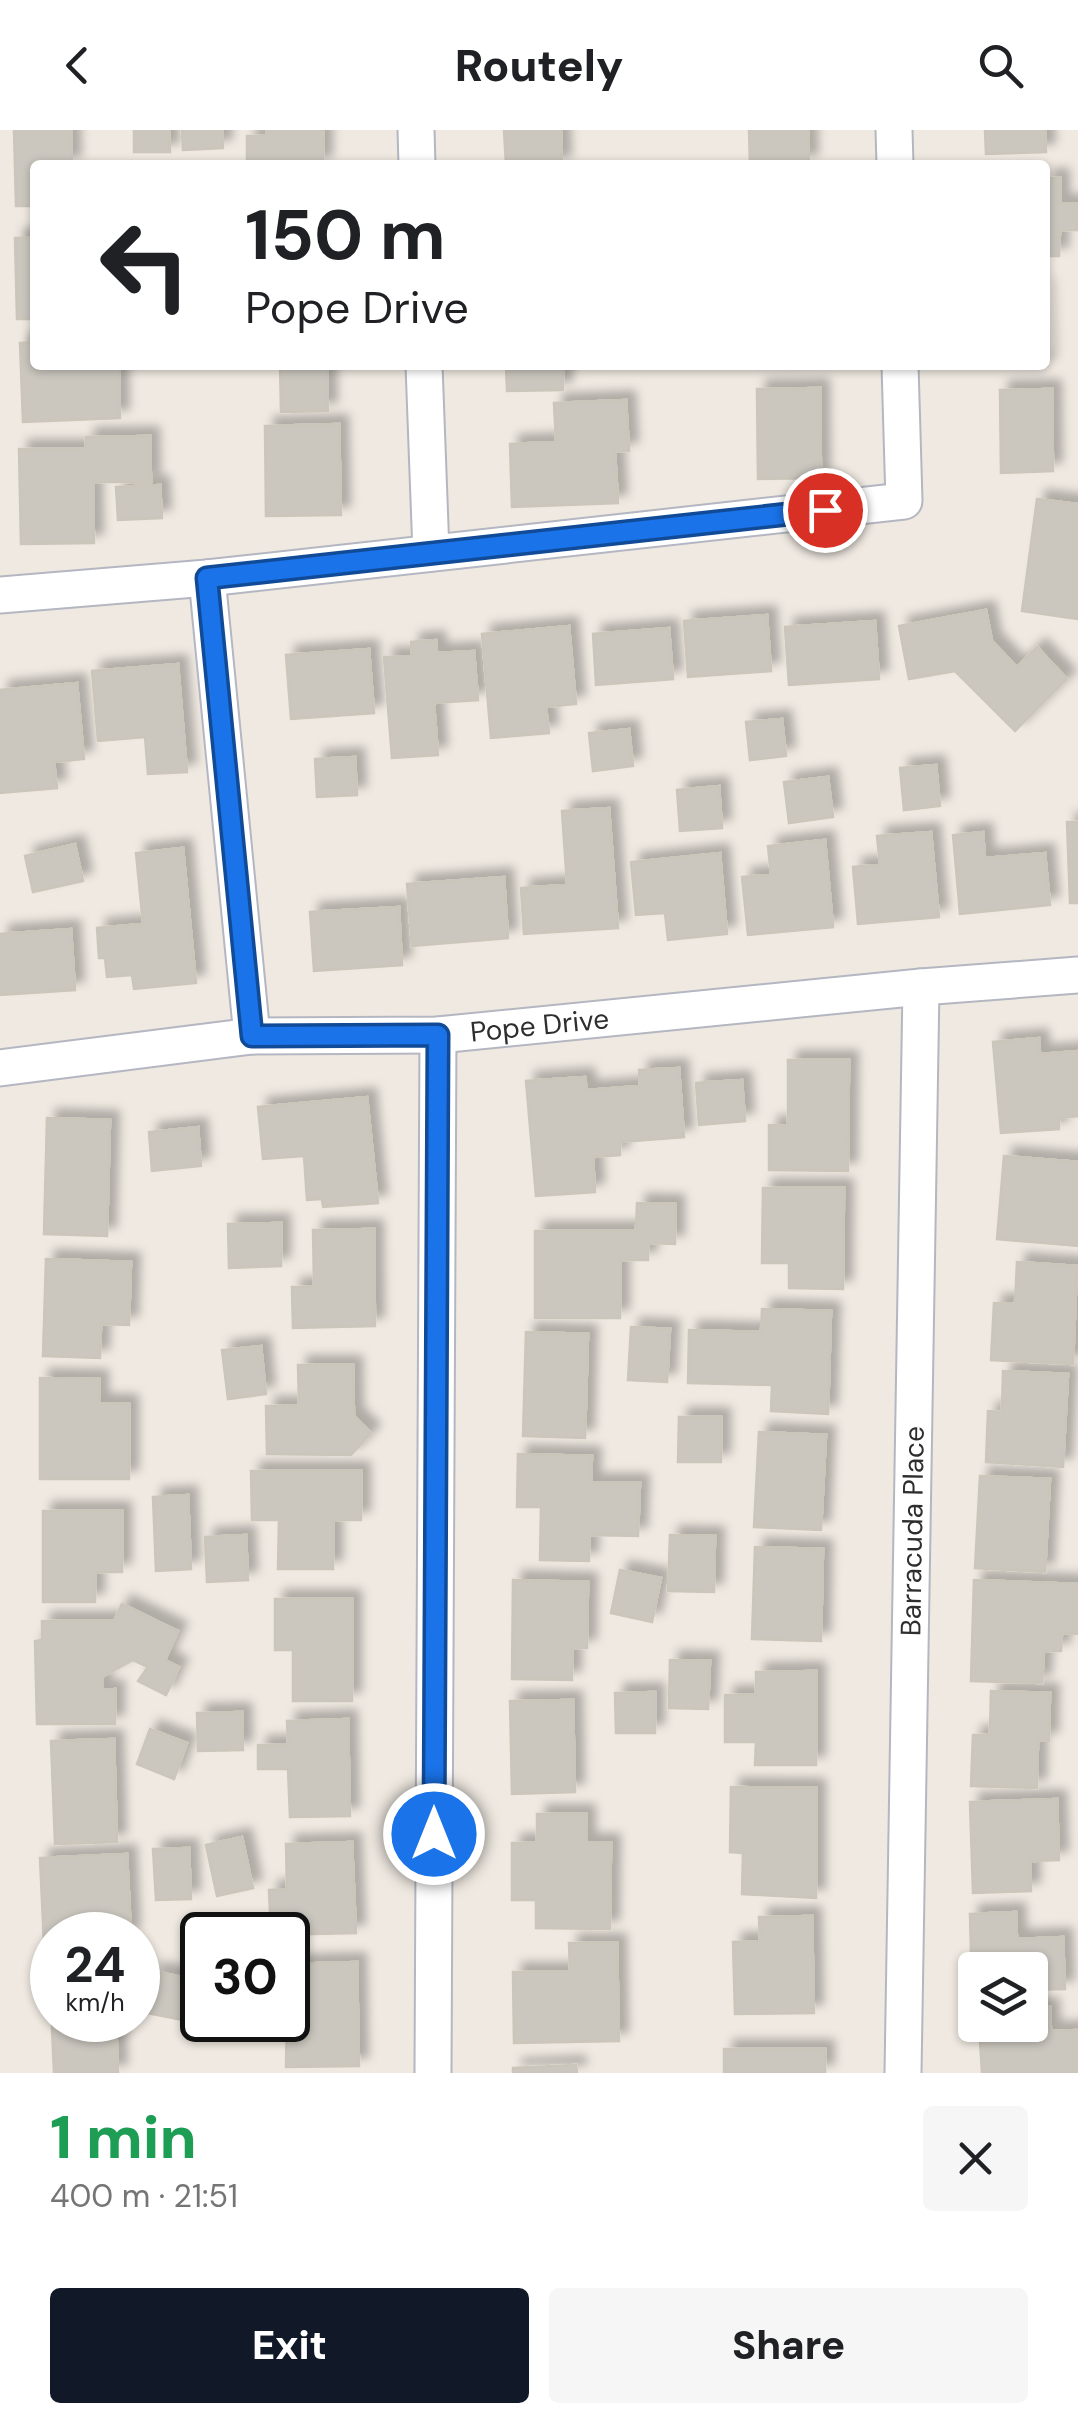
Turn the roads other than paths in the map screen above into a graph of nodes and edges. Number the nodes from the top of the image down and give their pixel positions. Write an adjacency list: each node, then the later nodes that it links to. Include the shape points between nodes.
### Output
1 (416, 130): 3 (street)
2 (894, 130): 4 (street)
3 (417, 160)
4 (895, 160)
5 (424, 370): 7 (street)
6 (900, 370): 7 (street, via 904,501)
7 (431, 553): 8 (street)
8 (207, 578): 9 (street); 13 (street)
9 (0, 595)
10 (1078, 975): 11 (street, Pope Drive)
11 (921, 987): 12 (street, Pope Drive); 16 (street, Barracuda Place)
12 (438, 1035): 13 (street, Pope Drive); 15 (street)
13 (252, 1036): 14 (street, Pope Drive)
14 (0, 1068)
15 (433, 2073)
16 (903, 2073)

